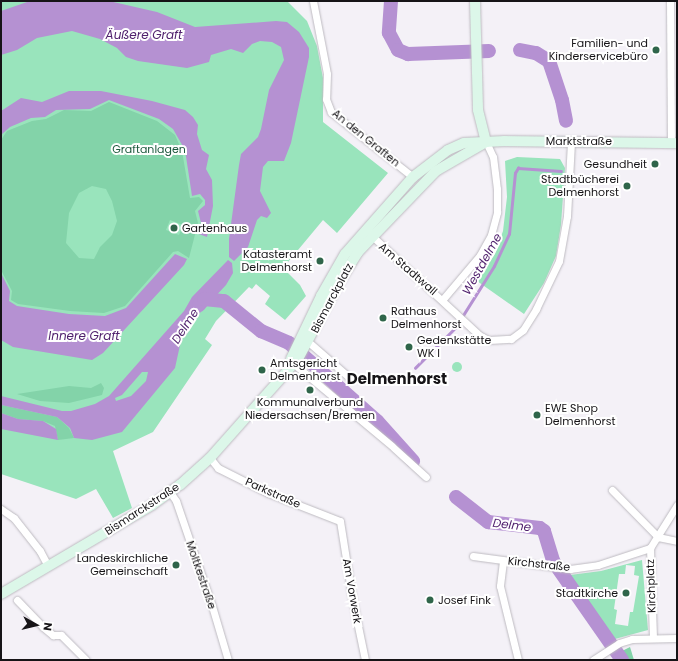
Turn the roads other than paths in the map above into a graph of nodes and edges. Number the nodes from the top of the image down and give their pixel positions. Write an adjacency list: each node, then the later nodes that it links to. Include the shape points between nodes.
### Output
1 (313, 1): 8 (street, An den Graften, via 327,74 326,99 331,112)
2 (475, 1): 6 (main road, via 478,110)
3 (670, 1): 4 (street)
4 (674, 43): 7 (street)
5 (565, 141): 6 (main road, Marktstraße); 7 (main road, Marktstraße); 10 (street, Am Stadtwall, via 566,225 559,260 523,330 510,338 498,341 479,335 455,315)
6 (486, 142): 8 (main road, Marktstraße, via 464,143 448,150); 9 (main road, via 436,171); 10 (street, via 493,157 497,189 497,212 491,235 480,255)
7 (674, 143)
8 (413, 177): 9 (main road, Marktstraße)
9 (370, 234): 10 (street, Am Stadtwall, via 403,267); 11 (main road, Bismarckplatz, via 336,268)
10 (443, 299)
11 (304, 343): 12 (main road, Bismarckstraße); 13 (street)
12 (295, 360): 14 (main road, Bismarckstraße); 15 (street)
13 (350, 378)
14 (210, 458): 17 (main road, Bismarckstraße); 20 (street, Parkstraße, via 218,468 261,489)
15 (426, 477)
16 (612, 490): 21 (street)
17 (170, 492): 26 (main road, Bismarckstraße); 32 (street, Moltkestraße, via 176,501)
18 (677, 505): 21 (street, Kirchplatz)
19 (1, 509): 26 (street, via 14,518 40,551)
20 (340, 521): 33 (street, Am Vorwerk)
21 (658, 537): 22 (street); 23 (street, Kirchplatz)
22 (677, 541)
23 (650, 548): 25 (street, Kirchstraße, via 598,564 557,567); 29 (street, Kirchplatz)
24 (473, 556): 25 (street, Kirchstraße)
25 (503, 561): 34 (street, via 500,586)
26 (48, 566): 27 (main road, Bismarckstraße)
27 (1, 594)
28 (17, 600): 31 (street, via 43,627 53,635 61,635)
29 (653, 638): 30 (street); 35 (street, via 632,639 619,643)
30 (677, 638)
31 (86, 660)
32 (228, 660)
33 (365, 660)
34 (518, 660)
35 (593, 660)

